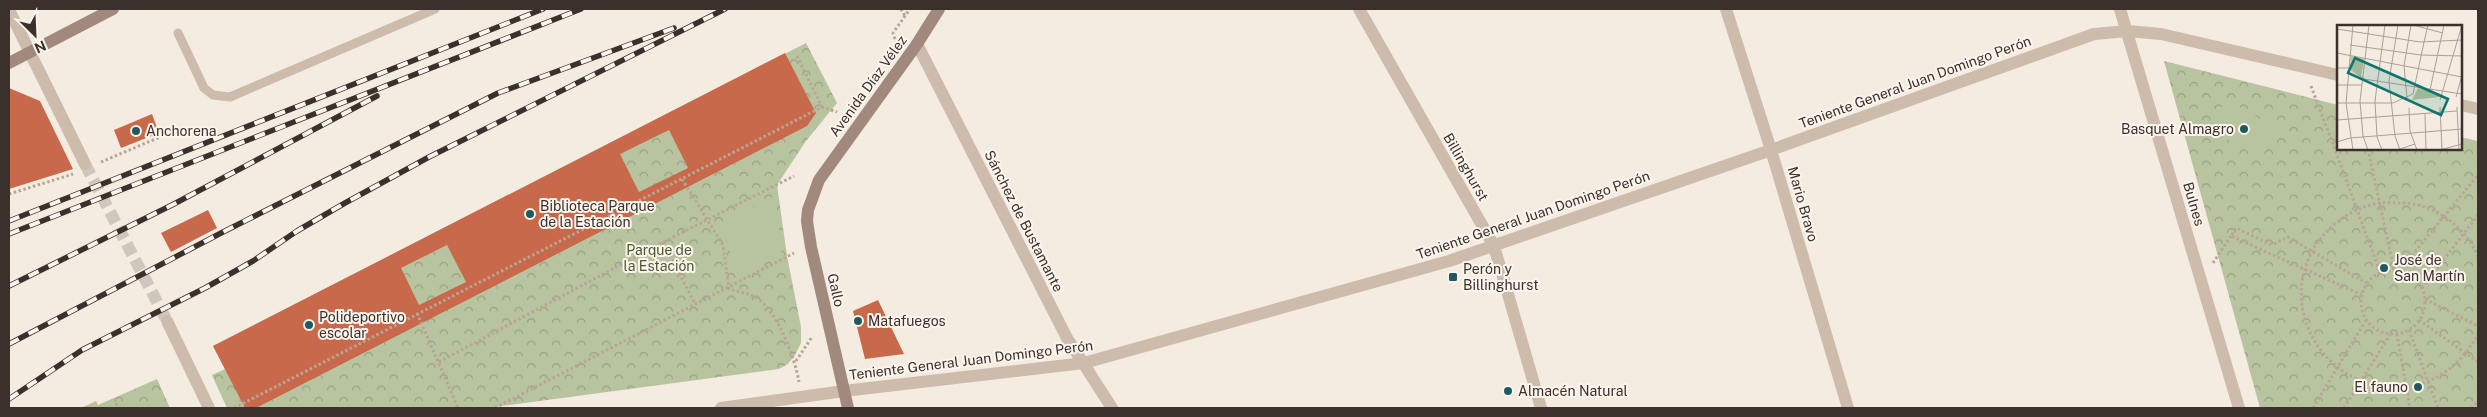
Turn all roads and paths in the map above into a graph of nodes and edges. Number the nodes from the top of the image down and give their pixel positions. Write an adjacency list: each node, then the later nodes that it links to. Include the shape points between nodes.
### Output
1 (113, 9): 15 (main road)
2 (435, 9): 12 (lane, via 230,97 213,96 204,88)
3 (901, 9): 10 (path)
4 (910, 9): 10 (path)
5 (939, 9): 14 (main road, Avenida Díaz Vélez)
6 (1359, 9): 41 (street, Billinghurst)
7 (1726, 9): 26 (street, Mario Bravo)
8 (2120, 9): 11 (street, Bulnes)
9 (9, 10): 15 (street)
10 (905, 16): 13 (path, via 893,33)
11 (2128, 31): 18 (street, Teniente General Juan Domingo Perón, via 2161,34); 26 (street, Teniente General Juan Domingo Perón, via 2094,34); 49 (street, Bulnes)
12 (178, 33)
13 (895, 39)
14 (917, 44): 32 (main road, Avenida Díaz Vélez); 70 (street, Sánchez de Bustamante, via 1067,338)
15 (30, 52): 17 (main road); 28 (street)
16 (796, 56): 21 (path)
17 (9, 63)
18 (2305, 67): 19 (street, Teniente General Juan Domingo Perón); 24 (path)
19 (2337, 75)
20 (2462, 105): 22 (street)
21 (822, 107): 23 (path); 31 (path)
22 (2478, 109)
23 (837, 112)
24 (2331, 139): 25 (path); 34 (path)
25 (2337, 139)
26 (1771, 150): 41 (street, Teniente General Juan Domingo Perón); 88 (street, Mario Bravo)
27 (2368, 150): 33 (path)
28 (85, 164)
29 (2478, 175): 36 (path)
30 (794, 176): 37 (path)
31 (682, 179): 37 (path); 56 (path)
32 (819, 180): 75 (main road, Gallo, via 810,199 807,222)
33 (2380, 202): 34 (path); 36 (path, via 2413,203); 45 (path)
34 (2357, 209): 42 (path, via 2324,233); 48 (path)
35 (2478, 216): 38 (path)
36 (2443, 217): 38 (path); 47 (path)
37 (708, 220): 40 (path); 51 (path, via 723,245)
38 (2464, 233): 44 (path); 52 (path)
39 (2231, 236): 42 (path, via 2236,228 2272,245 2288,237); 46 (path); 49 (path)
40 (663, 242): 55 (path); 67 (path)
41 (1494, 246): 70 (street, Teniente General Juan Domingo Perón); 87 (street, Billinghurst)
42 (2313, 251): 46 (path); 50 (path)
43 (794, 253): 51 (path)
44 (2478, 257)
45 (2394, 270): 47 (path); 48 (path)
46 (2305, 271): 53 (path); 71 (path, via 2300,296 2306,328 2323,356)
47 (2399, 271): 52 (path, via 2416,279)
48 (2380, 272): 50 (path)
49 (2201, 281): 89 (street, Bulnes)
50 (2366, 283): 53 (path)
51 (729, 286): 55 (path); 68 (path, via 729,289 754,296 766,306)
52 (2422, 288): 54 (path)
53 (2362, 295): 57 (path)
54 (2425, 299): 58 (path); 60 (path)
55 (695, 304): 83 (path)
56 (417, 313): 67 (path); 81 (path)
57 (2366, 320): 64 (path); 71 (path)
58 (2419, 320): 61 (path); 66 (path)
59 (167, 321): 80 (street)
60 (2478, 326)
61 (2409, 330): 62 (path); 72 (path)
62 (2397, 334): 64 (path); 74 (path)
63 (2478, 334): 66 (path)
64 (2390, 335): 73 (path)
65 (812, 337): 68 (path)
66 (2466, 355): 69 (path); 72 (path, via 2442,374)
67 (439, 362): 82 (path)
68 (796, 362): 76 (path)
69 (2478, 362)
70 (1084, 363): 75 (street, Teniente General Juan Domingo Perón); 86 (street, Sánchez de Bustamante)
71 (2338, 368): 73 (path); 90 (path)
72 (2428, 380): 74 (path); 93 (path)
73 (2362, 381): 74 (path, via 2379,387); 91 (path)
74 (2406, 386): 92 (path)
75 (844, 391): 76 (street, Teniente General Juan Domingo Perón); 85 (main road, Gallo)
76 (802, 397): 84 (street, Teniente General Juan Domingo Perón)
77 (2478, 401): 94 (path)
78 (116, 404): 79 (path)
79 (119, 408)
80 (209, 408)
81 (234, 408)
82 (458, 408)
83 (495, 408)
84 (721, 408)
85 (848, 408)
86 (1112, 408)
87 (1541, 408)
88 (1848, 408)
89 (2239, 408)
90 (2313, 408)
91 (2344, 408)
92 (2410, 408)
93 (2438, 408)
94 (2470, 408)

